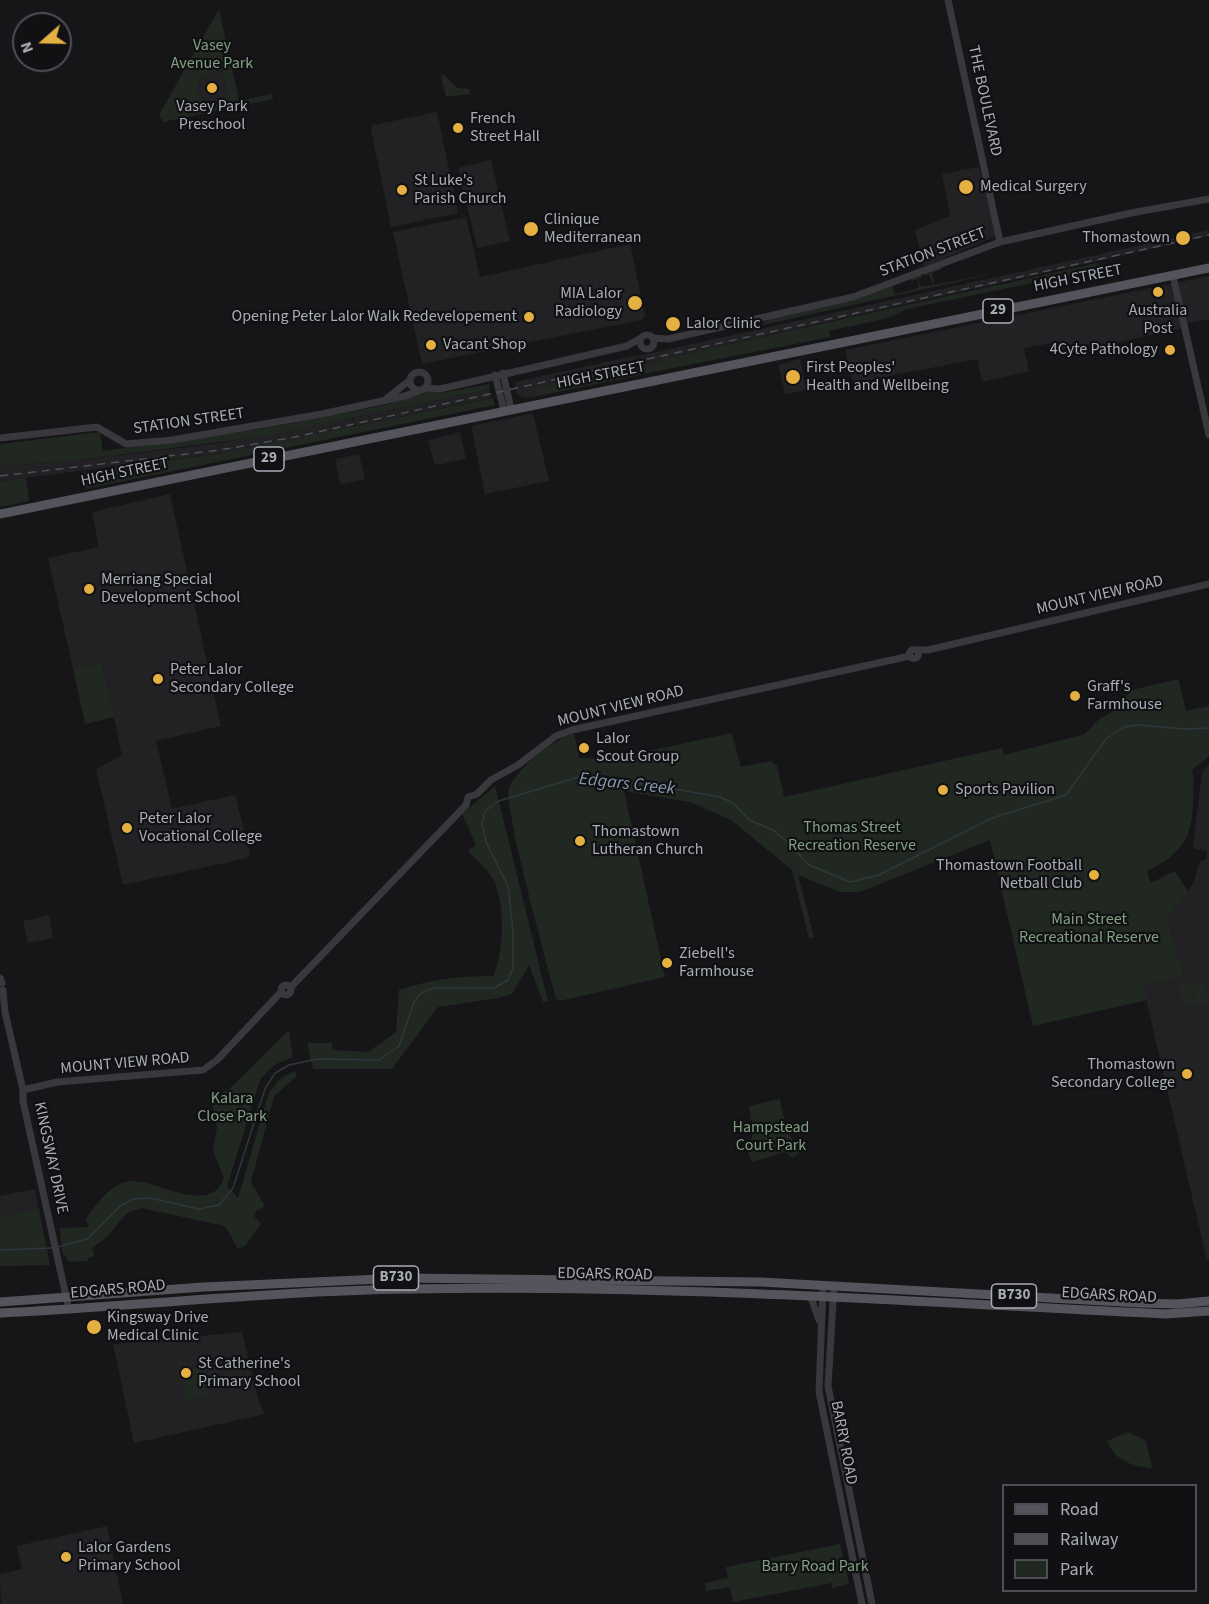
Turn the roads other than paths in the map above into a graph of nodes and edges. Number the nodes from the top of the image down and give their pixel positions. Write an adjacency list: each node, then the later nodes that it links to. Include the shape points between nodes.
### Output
1 (948, 0): 3 (street, THE BOULEVARD)
2 (1209, 199): 3 (street, STATION STREET)
3 (1000, 242): 8 (street, STATION STREET, via 853,297)
4 (1209, 268): 5 (main road, HIGH STREET / 29)
5 (1173, 276): 18 (main road, HIGH STREET / 29); 19 (street)
6 (641, 338): 7 (street); 9 (street, STATION STREET); 11 (street)
7 (653, 338): 8 (street, STATION STREET); 10 (street)
8 (668, 339): 10 (street, STATION STREET)
9 (627, 346): 11 (street, STATION STREET); 12 (street, STATION STREET)
10 (653, 347): 11 (street)
11 (643, 348)
12 (499, 374): 15 (street, STATION STREET); 18 (street)
13 (428, 378): 14 (street, via 419,372); 15 (street); 16 (street)
14 (410, 380): 16 (street, via 414,388); 17 (street, STATION STREET)
15 (447, 386): 16 (street, STATION STREET)
16 (422, 389): 17 (street, STATION STREET)
17 (384, 400): 20 (street, STATION STREET, via 244,429 134,444 122,443 97,427)
18 (507, 410): 21 (main road, HIGH STREET / 29)
19 (1209, 435)
20 (0, 438)
21 (0, 514)
22 (1209, 584): 26 (street, MOUNT VIEW ROAD, via 559,734 468,797 466,805 288,987 288,995 282,994 274,1001 210,1067 203,1071 57,1082)
23 (1, 985): 25 (street, KINGSWAY DRIVE)
24 (0, 1000): 25 (street, KINGSWAY DRIVE)
25 (5, 1012): 26 (street, KINGSWAY DRIVE)
26 (23, 1090): 36 (street, KINGSWAY DRIVE)
27 (525, 1279): 28 (main road, EDGARS ROAD / B730); 29 (main road, EDGARS ROAD / B730); 30 (main road)
28 (321, 1282): 31 (main road, EDGARS ROAD / B730); 33 (main road)
29 (823, 1286): 32 (main road, EDGARS ROAD / B730); 35 (street, BARRY ROAD)
30 (525, 1289): 33 (main road, EDGARS ROAD / B730); 34 (main road, EDGARS ROAD / B730)
31 (167, 1290): 36 (main road, EDGARS ROAD / B730); 37 (main road)
32 (834, 1291): 35 (main road, EDGARS ROAD / B730); 38 (main road, EDGARS ROAD / B730, via 1177,1304); 41 (main road, EDGARS ROAD / B730, via 1166,1314); 44 (street, BARRY ROAD, via 828,1386)
33 (322, 1292): 37 (main road, EDGARS ROAD / B730)
34 (810, 1296): 35 (main road, EDGARS ROAD / B730); 43 (street)
35 (823, 1296): 43 (street, BARRY ROAD)
36 (66, 1298): 39 (main road, EDGARS ROAD / B730); 40 (street, KINGSWAY DRIVE)
37 (169, 1301): 40 (main road, EDGARS ROAD / B730)
38 (1209, 1301)
39 (0, 1302)
40 (69, 1310): 42 (main road, EDGARS ROAD / B730)
41 (1209, 1311)
42 (0, 1313)
43 (821, 1328): 45 (street, BARRY ROAD, via 819,1384)
44 (837, 1429): 45 (street); 47 (street, BARRY ROAD)
45 (827, 1431): 46 (street, BARRY ROAD)
46 (862, 1604)
47 (872, 1604)

